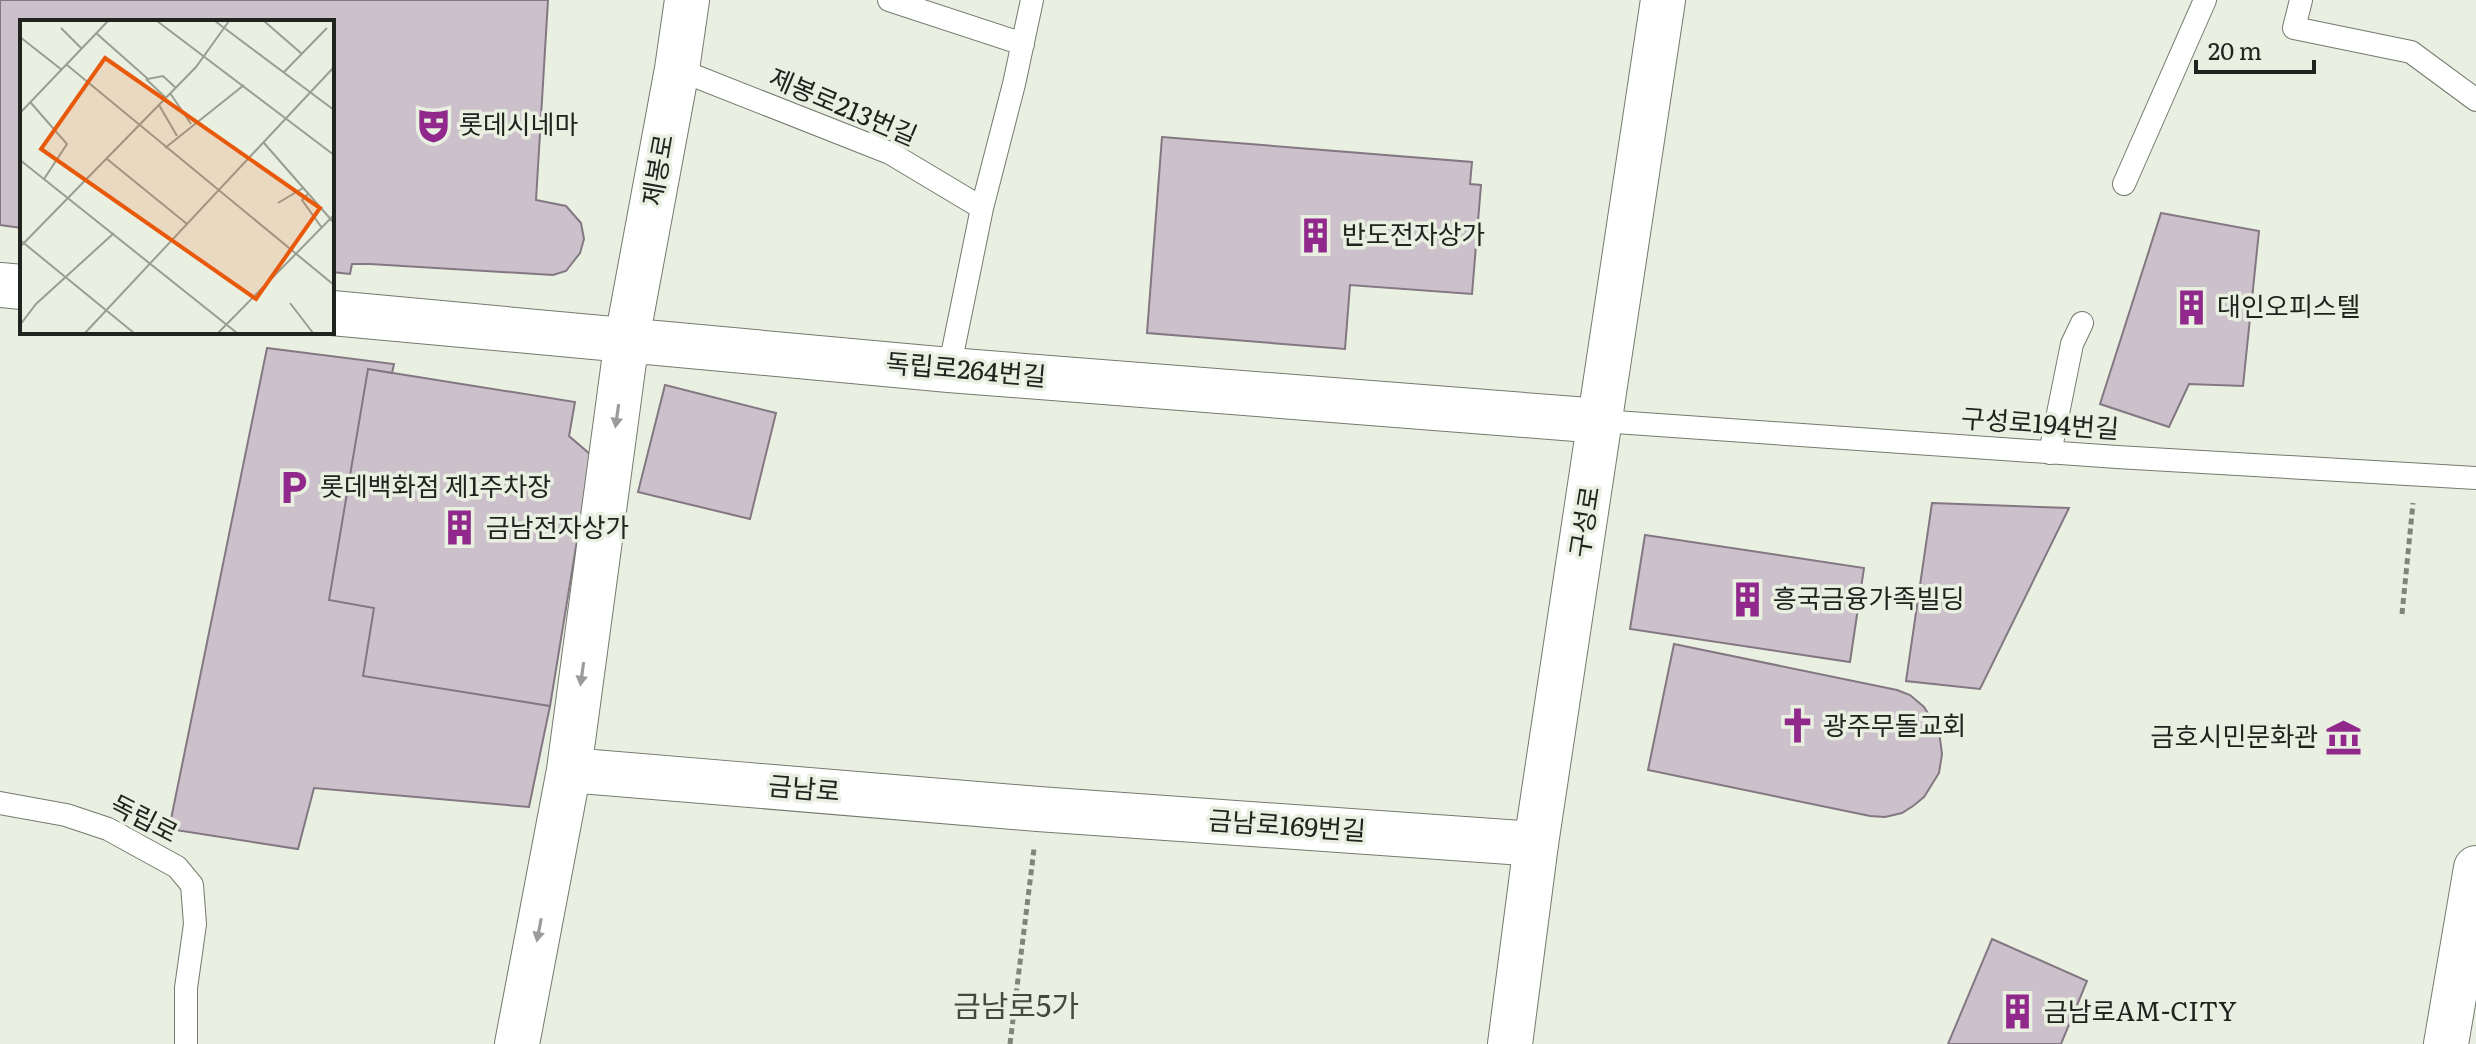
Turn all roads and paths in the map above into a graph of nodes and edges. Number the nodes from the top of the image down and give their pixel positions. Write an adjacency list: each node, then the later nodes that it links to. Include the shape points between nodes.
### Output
1 (687, 0): 8 (street, 제봉로)
2 (889, 0): 7 (lane)
3 (1032, 0): 7 (lane)
4 (1663, 0): 18 (street, 구성로)
5 (2205, 0): 10 (lane)
6 (2301, 0): 9 (lane, via 2294,28 2411,52)
7 (1023, 44): 11 (lane)
8 (677, 69): 11 (lane, 제봉로213번길, via 890,153); 16 (street, 제봉로)
9 (2476, 100)
10 (2124, 184)
11 (982, 208): 17 (lane)
12 (0, 285): 13 (street)
13 (20, 287)
14 (334, 313): 16 (street, 독립로264번길)
15 (2082, 323): 19 (lane, via 2072,344)
16 (627, 339): 17 (street, 독립로264번길); 23 (street, one-way to 23)
17 (949, 370): 18 (street, 독립로264번길)
18 (1601, 421): 19 (lane, 구성로194번길); 26 (street, 구성로)
19 (2050, 453): 20 (lane, 구성로194번길)
20 (2414, 474): 21 (lane, 구성로194번길); 22 (path)
21 (2476, 478)
22 (2402, 614)
23 (569, 770): 25 (street, 금남로); 29 (street, one-way to 29)
24 (0, 803): 28 (lane, 독립로, via 108,829 177,867 192,885 195,924 186,988)
25 (1038, 809): 26 (street, 금남로169번길); 30 (path)
26 (1536, 844): 31 (street, 구성로)
27 (2476, 868): 32 (street)
28 (186, 1044)
29 (517, 1044)
30 (1010, 1044)
31 (1510, 1044)
32 (2446, 1044)

